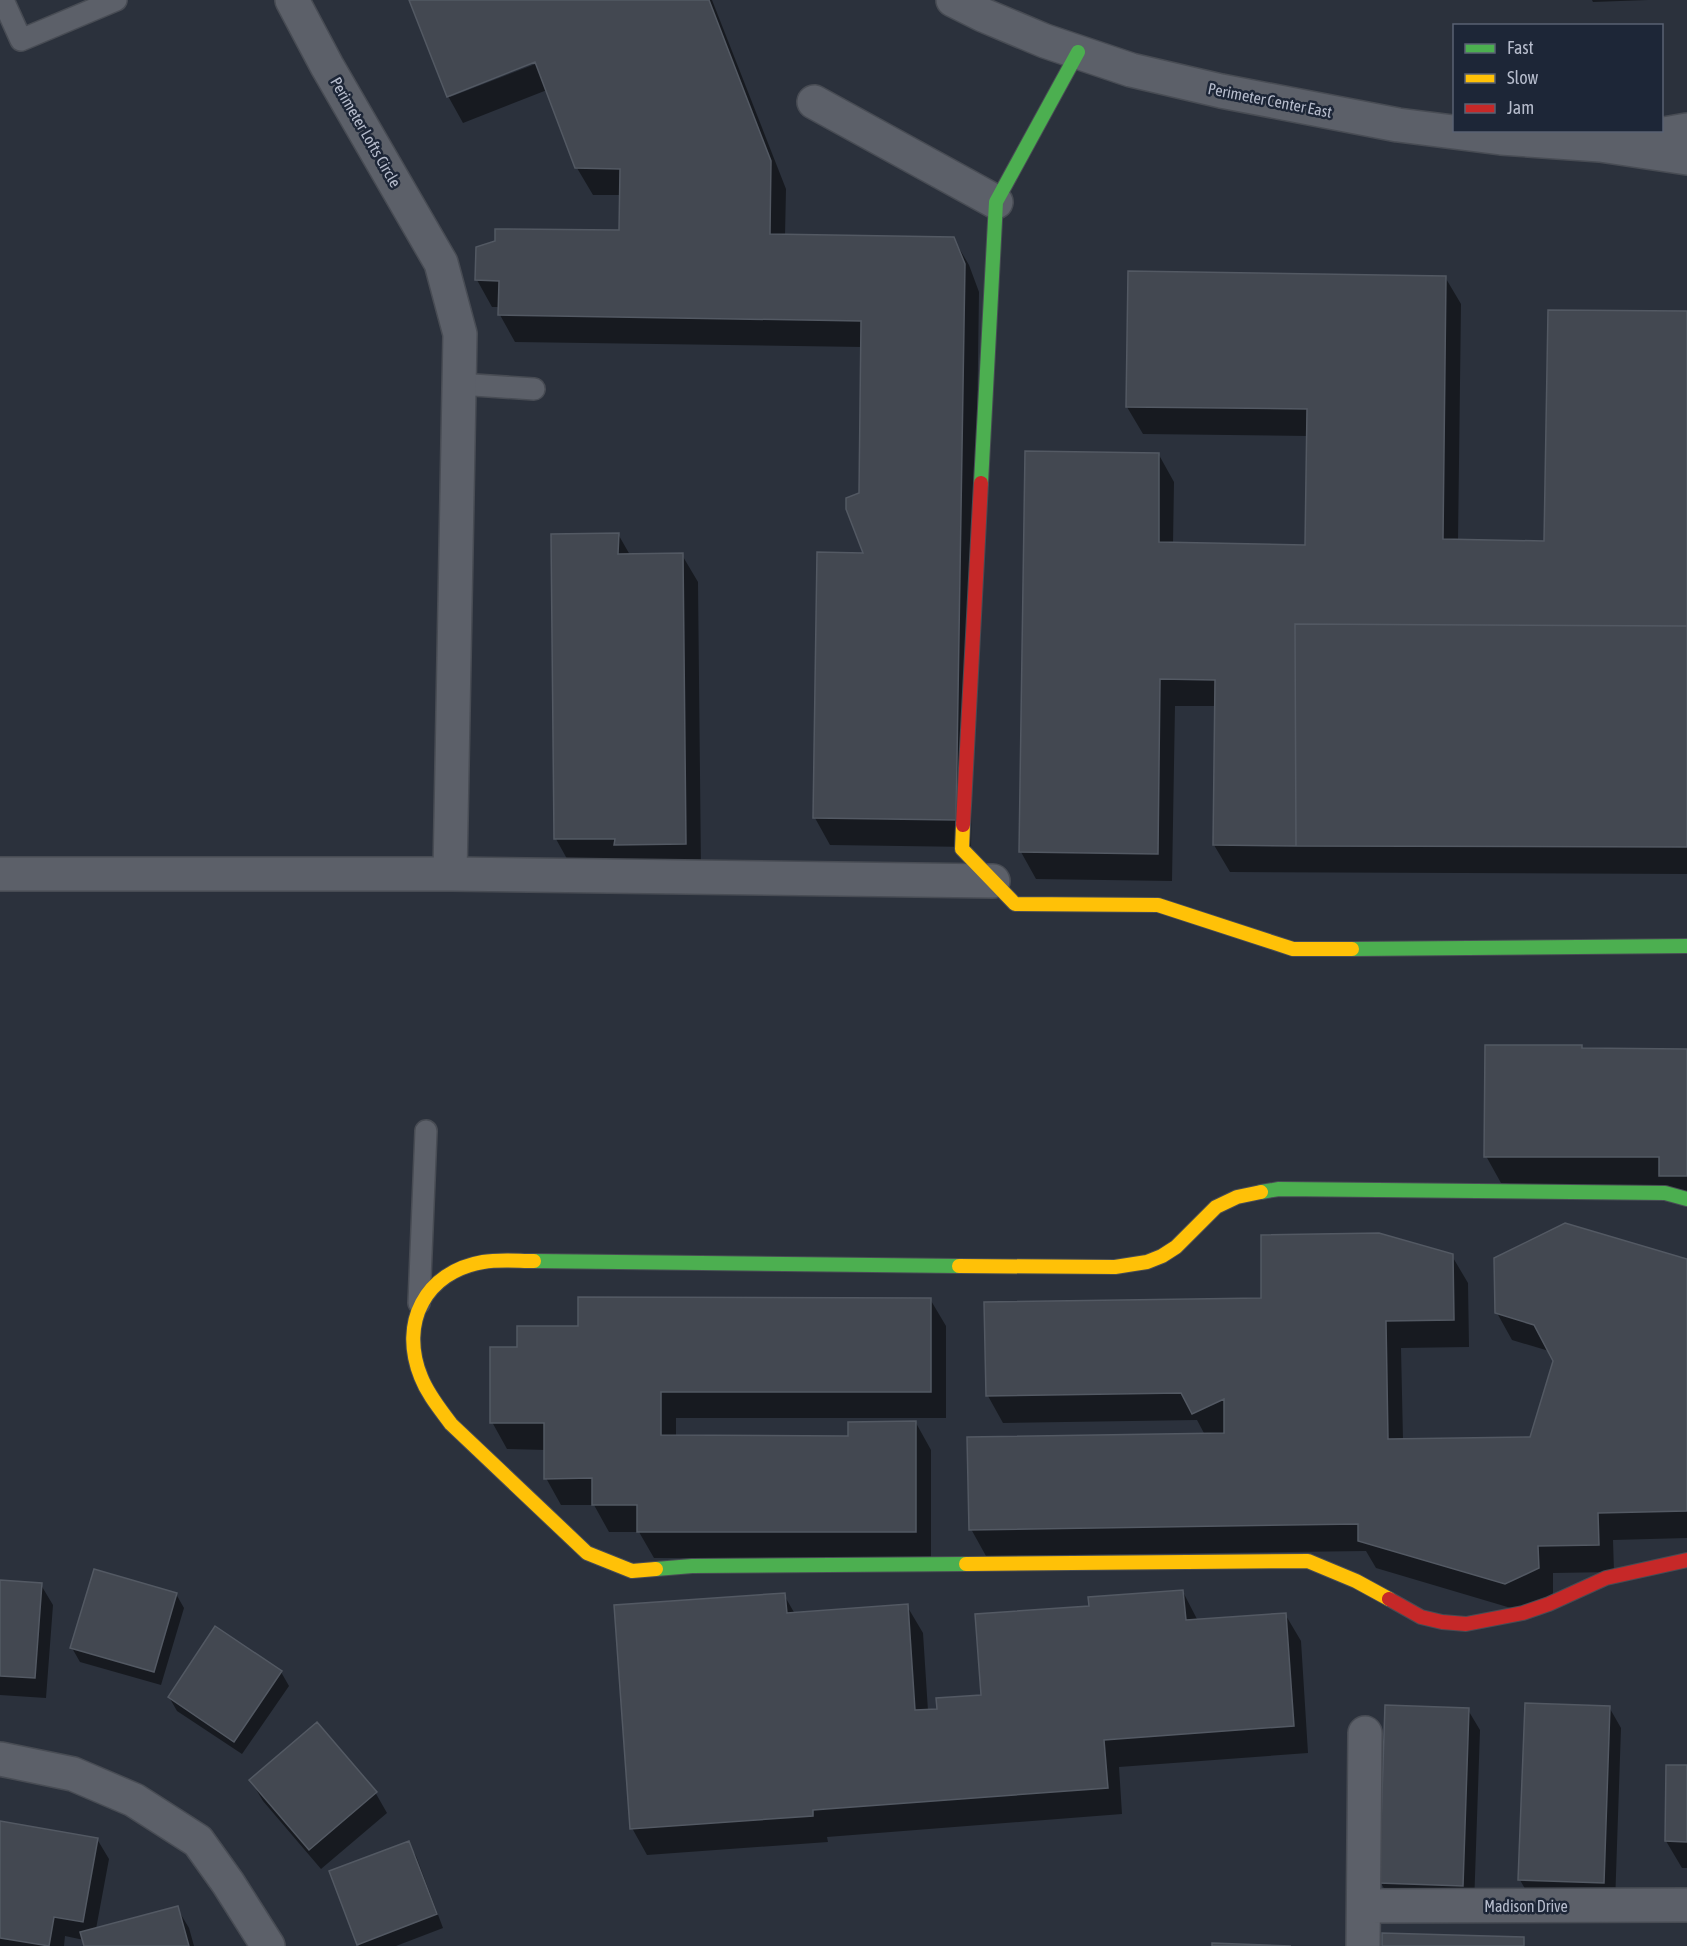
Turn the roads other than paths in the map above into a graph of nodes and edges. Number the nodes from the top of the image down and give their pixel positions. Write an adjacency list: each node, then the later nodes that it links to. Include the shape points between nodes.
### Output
1 (3, 0): 2 (lane, via 21,40)
2 (116, 0)
3 (292, 0): 13 (street, Perimeter Lofts Circle, via 441,263 460,334)
4 (953, 0): 5 (street, Perimeter Center East)
5 (1078, 52): 9 (street, Perimeter Center East, via 1131,70 1210,88); 12 (street)
6 (814, 102): 12 (street)
7 (1687, 130): 10 (street, Perimeter Center East)
8 (1453, 132): 10 (street, Perimeter Center East)
9 (1453, 132)
10 (1600, 145): 11 (street, Perimeter Center East)
11 (1687, 158)
12 (996, 202): 17 (street, via 962,849)
13 (459, 384): 14 (lane); 16 (street, Perimeter Lofts Circle)
14 (534, 389)
15 (0, 874): 16 (street)
16 (450, 874): 17 (street)
17 (993, 881): 18 (street, via 1015,904 1158,904 1293,949)
18 (1687, 946)
19 (426, 1131): 21 (lane)
20 (1687, 1199): 21 (street, via 1665,1193 1278,1189 1224,1203 1204,1216 1178,1247 1139,1265 485,1261 460,1267 441,1278)
21 (419, 1309): 22 (street, via 413,1327 419,1372 450,1424 587,1553 632,1571 692,1566 1308,1561 1356,1581 1421,1617 1466,1624 1523,1613 1606,1578)
22 (1687, 1560)
23 (1365, 1733): 26 (street)
24 (0, 1759): 27 (street, via 73,1774 134,1800 198,1841)
25 (1687, 1905): 26 (street, Madison Drive)
26 (1364, 1906): 28 (street)
27 (268, 1946)
28 (1363, 1946)

